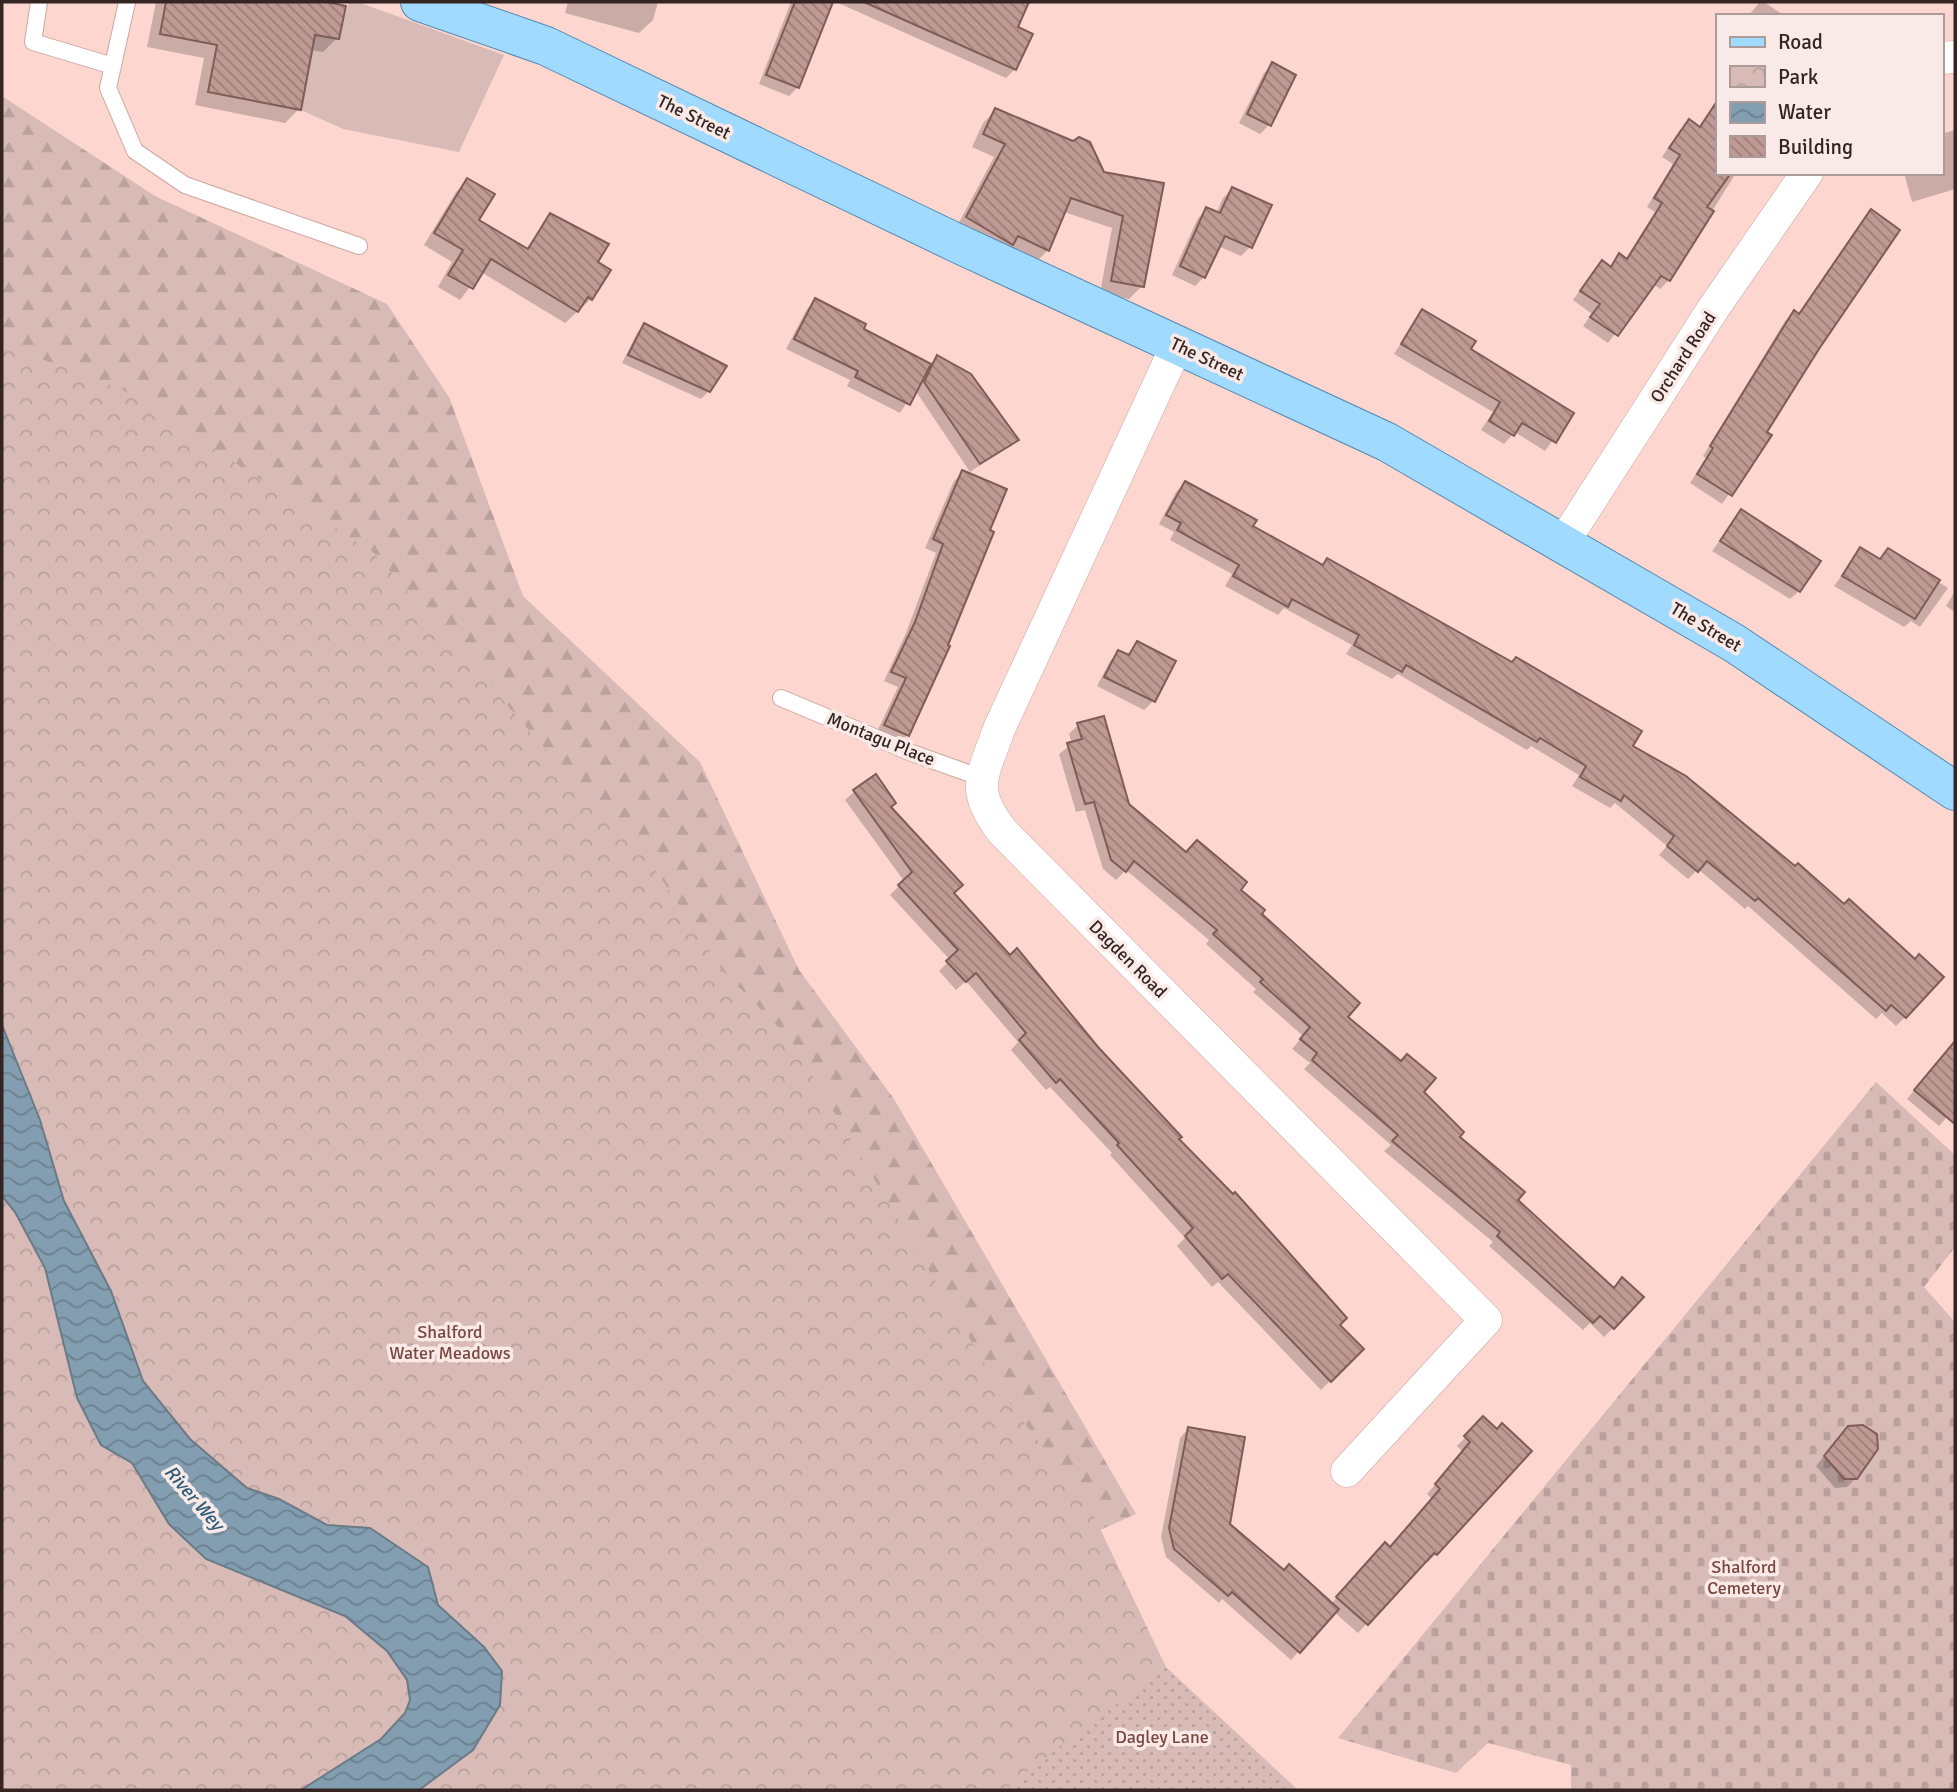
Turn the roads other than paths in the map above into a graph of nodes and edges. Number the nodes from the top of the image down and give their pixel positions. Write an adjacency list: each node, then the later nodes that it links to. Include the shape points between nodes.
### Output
1 (39, 2): 4 (lane, via 33,42)
2 (127, 2): 4 (lane)
3 (420, 2): 7 (main road, The Street, via 546,47)
4 (113, 66): 6 (lane, via 108,88 135,151 185,185)
5 (1806, 175): 8 (street, Orchard Road, via 1713,309)
6 (359, 246)
7 (1177, 345): 8 (main road, The Street, via 1387,442); 10 (street, Dagden Road, via 999,729)
8 (1563, 543): 11 (main road, The Street, via 1734,643)
9 (781, 698): 10 (lane, Montagu Place)
10 (982, 778): 12 (street, Dagden Road, via 980,795 1002,831 1486,1320)
11 (1955, 791)
12 (1347, 1471)

